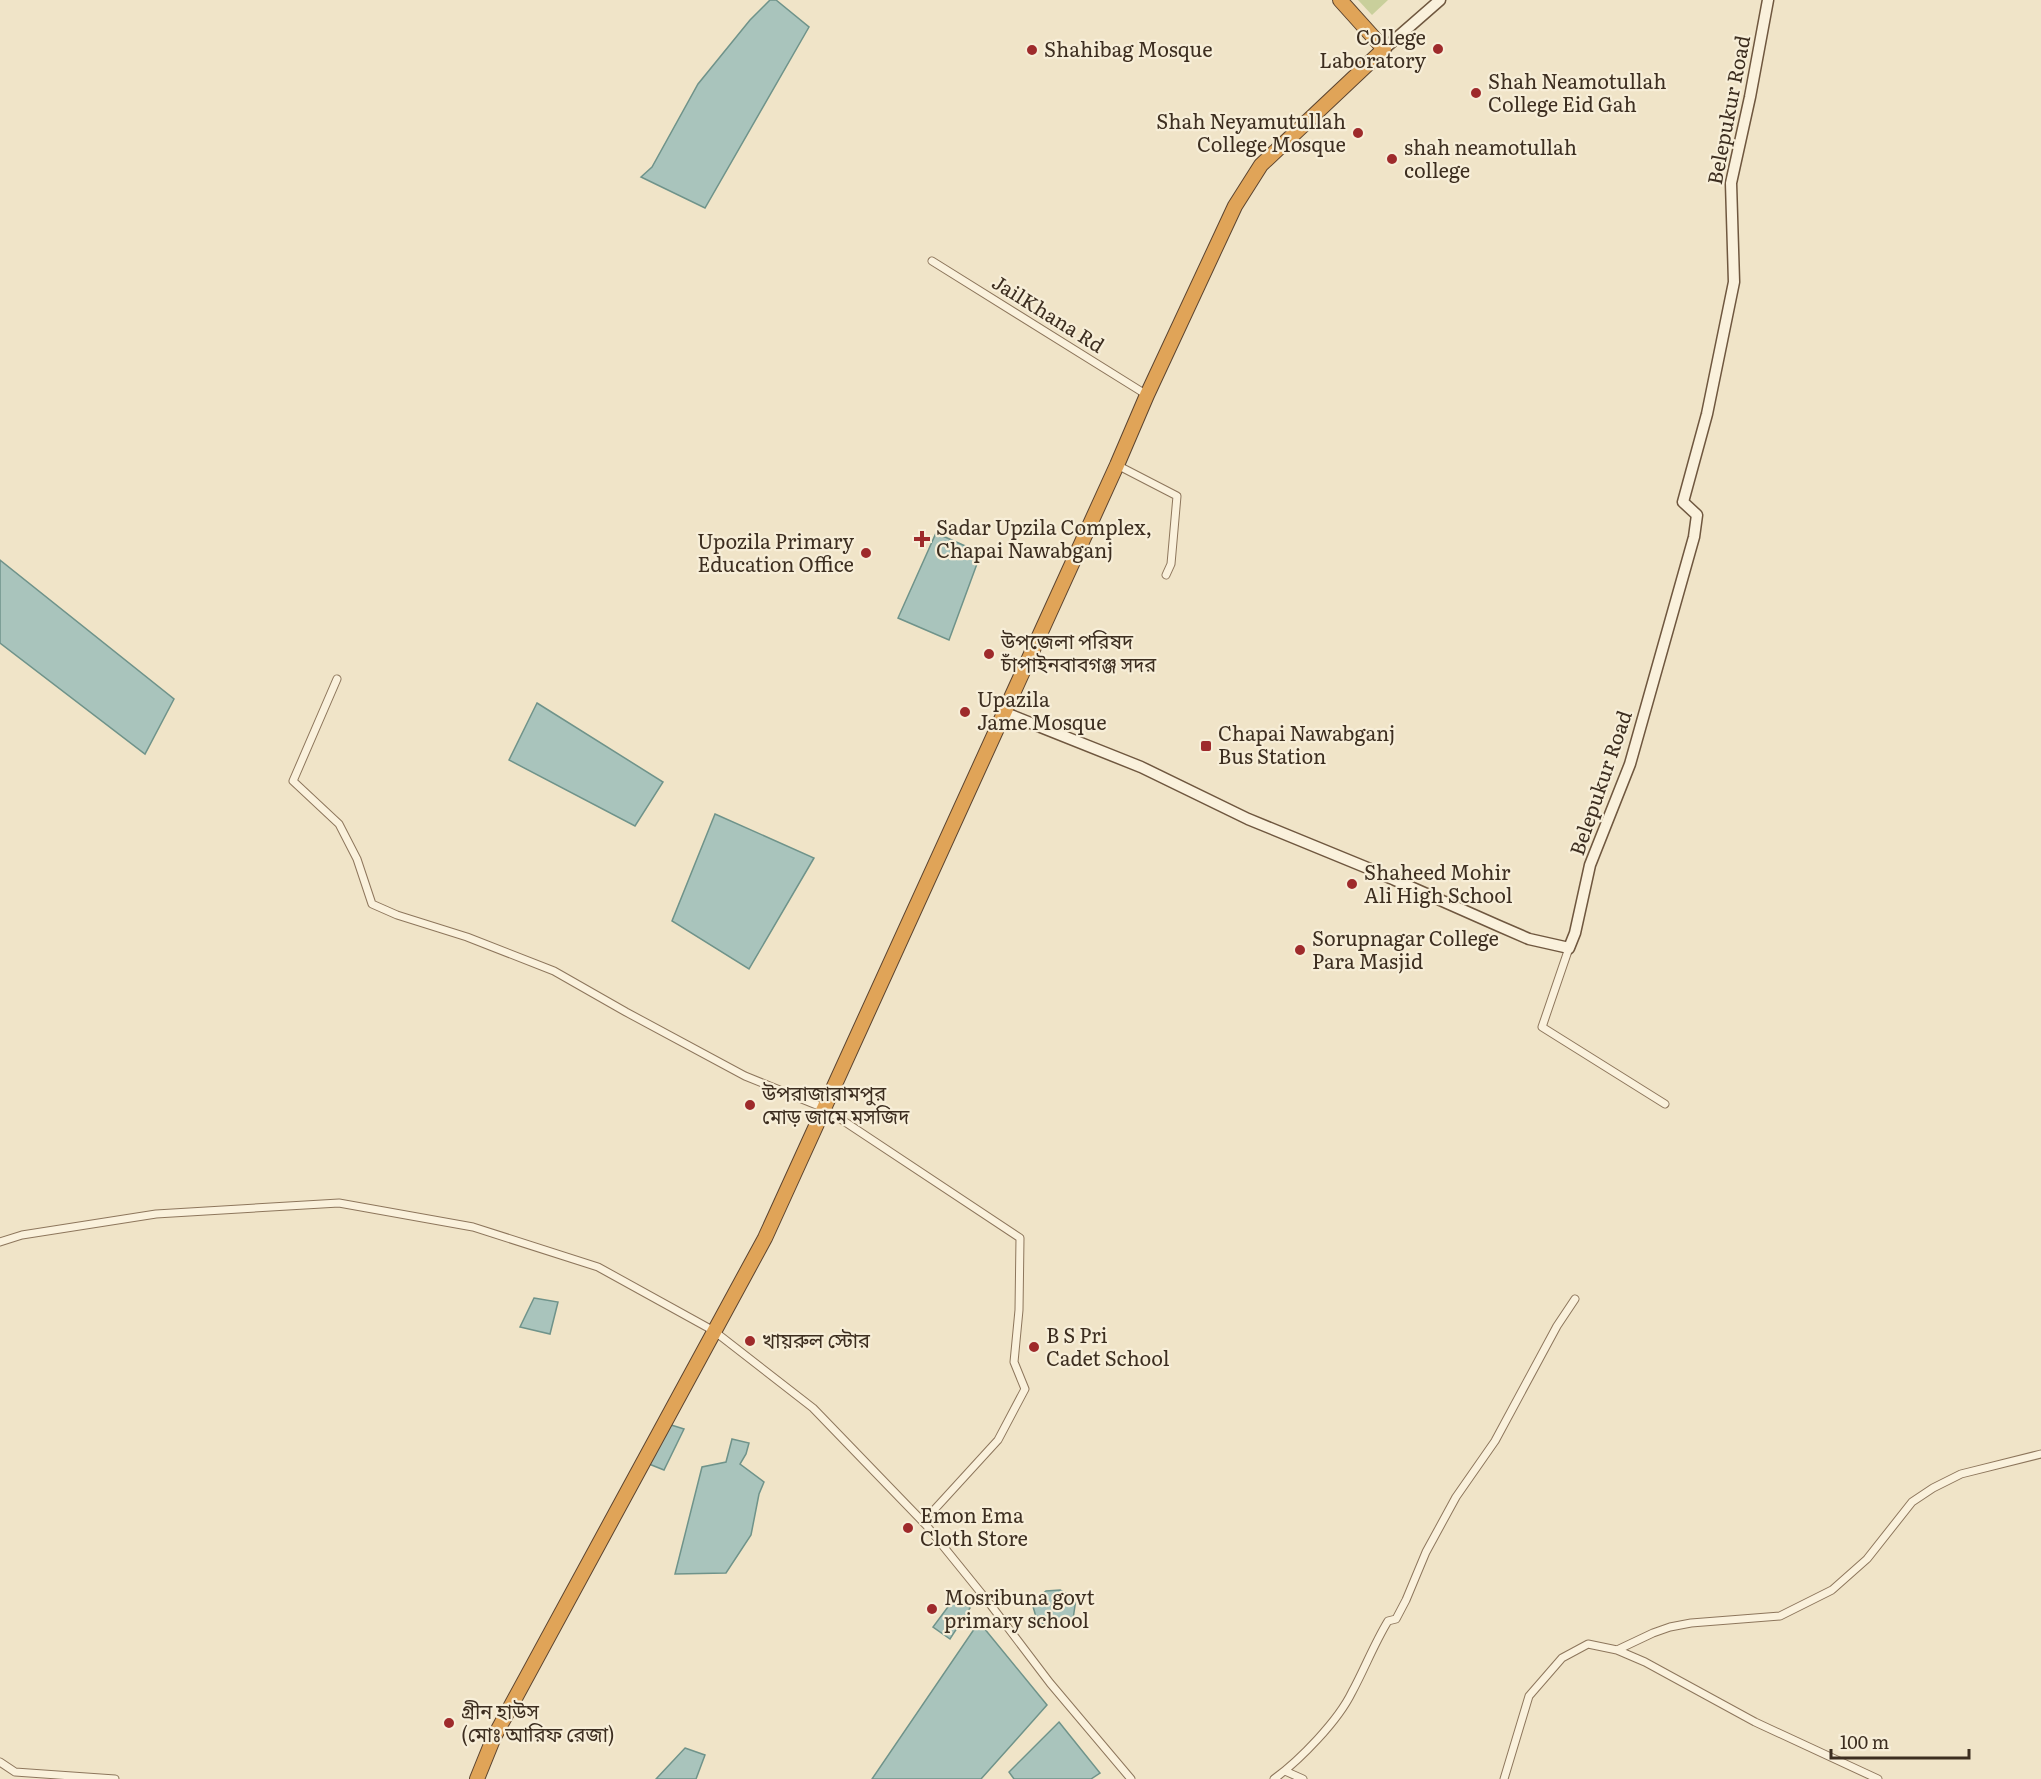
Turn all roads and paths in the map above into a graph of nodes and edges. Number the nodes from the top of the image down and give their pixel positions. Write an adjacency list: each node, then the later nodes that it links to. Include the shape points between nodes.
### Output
1 (1340, 0): 4 (highway)
2 (1440, 0): 4 (street)
3 (1768, 0): 11 (street, Belepukur Road, via 1731,183 1734,282 1707,414 1683,502 1697,515 1694,537 1630,764 1590,865)
4 (1384, 49): 6 (highway, via 1261,165 1235,206)
5 (932, 261): 6 (street, JailKhana Rd)
6 (1147, 395): 7 (highway)
7 (1117, 465): 8 (street, via 1177,496 1171,564); 10 (highway)
8 (1166, 575)
9 (337, 679): 13 (street, via 293,781 339,824 357,859 372,904 554,971 745,1076)
10 (1003, 712): 11 (street, via 1141,767 1248,819 1529,939); 13 (highway)
11 (1569, 948): 12 (street, via 1542,1027)
12 (1665, 1104)
13 (824, 1108): 16 (highway, via 765,1238); 18 (street, via 1020,1238 1014,1362 1025,1389 998,1440)
14 (0, 1242): 16 (street, via 22,1235 156,1214 339,1203 473,1227 598,1268)
15 (1575, 1299): 21 (street, via 1495,1441 1456,1497 1406,1600 1376,1641 1352,1694)
16 (714, 1331): 18 (street, via 813,1408); 23 (highway, via 494,1737)
17 (2041, 1454): 19 (street, via 1960,1474 1933,1488 1912,1502 1866,1558 1832,1590 1780,1616 1691,1623 1653,1633)
18 (922, 1522): 24 (street)
19 (1617, 1650): 27 (street, via 1588,1644 1562,1658 1529,1696); 28 (street, via 1755,1722)
20 (0, 1762): 22 (street, via 15,1772)
21 (1285, 1771): 25 (street); 26 (street)
22 (115, 1779)
23 (477, 1779)
24 (1131, 1779)
25 (1274, 1779)
26 (1303, 1779)
27 (1504, 1779)
28 (1878, 1779)

